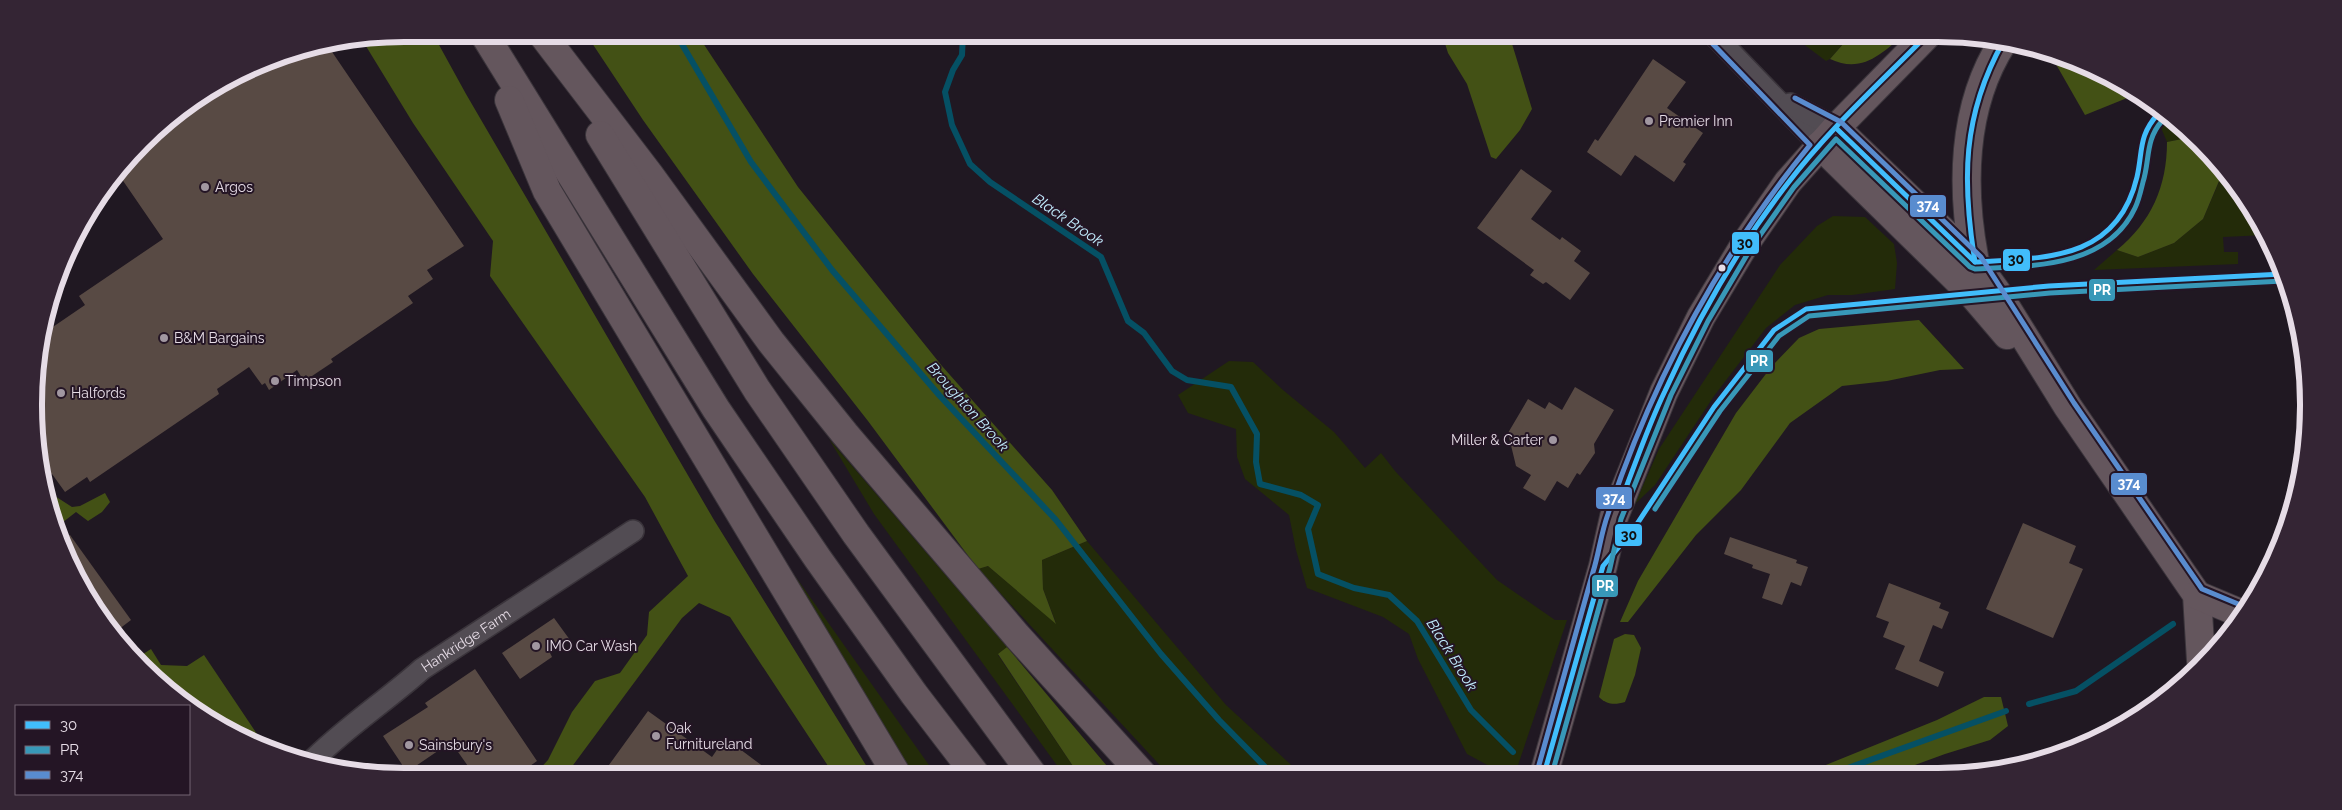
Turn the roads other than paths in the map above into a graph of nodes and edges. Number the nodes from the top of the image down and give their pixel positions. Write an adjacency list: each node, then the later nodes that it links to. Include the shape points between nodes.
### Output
1 (486, 42): 16 (highway, via 547,191)
2 (488, 42): 17 (highway, via 716,409 818,559)
3 (543, 42): 18 (highway, via 757,390 856,534)
4 (548, 42): 19 (highway, via 650,174 771,342 839,426 1017,636)
5 (1721, 42): 8 (street, via 1767,89 1795,107)
6 (1920, 42): 8 (highway)
7 (1999, 48): 9 (highway, via 1972,117 1968,145 1968,223)
8 (1828, 137): 9 (highway); 10 (highway, via 1972,294); 20 (highway, via 1788,182 1725,276 1664,392 1614,517)
9 (1976, 262): 10 (highway)
10 (2068, 407): 12 (highway)
11 (633, 531): 15 (street, Hankridge Farm, via 422,669)
12 (2197, 595): 13 (highway); 14 (highway)
13 (2235, 611)
14 (2200, 654)
15 (316, 756)
16 (894, 768)
17 (971, 768)
18 (1028, 768)
19 (1138, 768)
20 (1546, 768)

